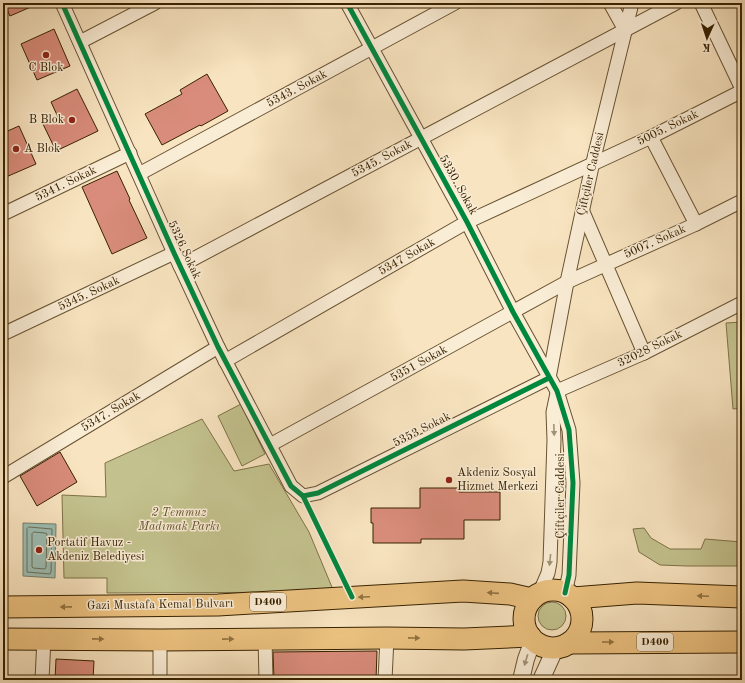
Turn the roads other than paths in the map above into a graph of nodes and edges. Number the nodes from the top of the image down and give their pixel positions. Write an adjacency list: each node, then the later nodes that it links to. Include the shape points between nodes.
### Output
1 (62, 3): 10 (street, 5326 Sokak)
2 (155, 3): 10 (street)
3 (347, 3): 11 (street, 5330. Sokak)
4 (455, 3): 11 (street, 5343. Sokak)
5 (610, 3): 9 (street)
6 (632, 3): 9 (street, Çiftçiler Caddesi)
7 (676, 3): 9 (street, 5345. Sokak)
8 (701, 3): 12 (street)
9 (625, 30): 14 (street, 5345. Sokak); 16 (street, Çiftçiler Caddesi)
10 (80, 42): 15 (street, 5326 Sokak)
11 (372, 48): 14 (street, 5330. Sokak); 17 (street, 5343. Sokak)
12 (742, 90): 13 (street, 5005. Sokak)
13 (651, 137): 16 (street, 5005. Sokak); 22 (street)
14 (421, 139): 21 (street, 5330. Sokak); 25 (street, 5345. Sokak)
15 (130, 153): 17 (street, 5326 Sokak); 20 (street, 5341. Sokak)
16 (593, 162): 19 (street, Çiftçiler Caddesi); 21 (street, 5347 Sokak)
17 (139, 174): 23 (street, 5326 Sokak)
18 (742, 201): 22 (street, 5007. Sokak)
19 (583, 212): 24 (street); 26 (street, Çiftçiler Caddesi)
20 (3, 214)
21 (467, 222): 28 (street, 5330. Sokak); 32 (street, 5347 Sokak)
22 (696, 224): 24 (street, 5007. Sokak)
23 (174, 253): 25 (street, 5326 Sokak); 29 (street, 5345. Sokak)
24 (605, 265): 26 (street, 5007. Sokak); 31 (street)
25 (180, 266): 30 (street, 5326 Sokak)
26 (567, 282): 28 (street, 5351 Sokak); 33 (street, Çiftçiler Caddesi)
27 (742, 303): 31 (street, 32028 Sokak)
28 (513, 312): 33 (street, 5330. Sokak); 35 (street, 5351 Sokak)
29 (3, 334)
30 (218, 347): 32 (street, 5326 Sokak); 36 (street, 5347. Sokak)
31 (644, 353): 34 (street, 32028 Sokak)
32 (225, 361): 35 (street, 5326 Sokak)
33 (549, 378): 34 (street, Çiftçiler Caddesi); 37 (street, 5353 Sokak, via 318,493)
34 (557, 391): 38 (street, Çiftçiler Caddesi, via 569,430 573,483); 39 (street, Çiftçiler Caddesi, one-way to 39, via 553,412 550,562 548,573)
35 (270, 445): 37 (street, 5326 Sokak, via 291,486)
36 (3, 477)
37 (303, 496)
38 (569, 595): 39 (highway, via 548,590); 40 (highway, one-way to 38, via 637,593); 49 (highway, via 578,605 581,621 575,637)
39 (536, 596): 41 (highway, Gazi Mustafa Kemal Bulvarı / D400, one-way to 41, via 464,591 218,605); 44 (highway, via 527,605 524,613 525,625)
40 (742, 597)
41 (3, 607)
42 (44, 638): 45 (highway); 47 (highway, one-way to 47); 50 (street)
43 (387, 638): 44 (highway, one-way to 44); 46 (highway); 53 (street)
44 (532, 638): 49 (highway, via 544,646); 54 (street, one-way to 54)
45 (3, 639)
46 (265, 639): 47 (highway, one-way to 46); 52 (street)
47 (160, 640): 51 (street)
48 (742, 642): 49 (highway, D400, one-way to 48)
49 (562, 645): 55 (street)
50 (42, 680)
51 (160, 680)
52 (266, 680)
53 (386, 680)
54 (521, 680)
55 (541, 680)

